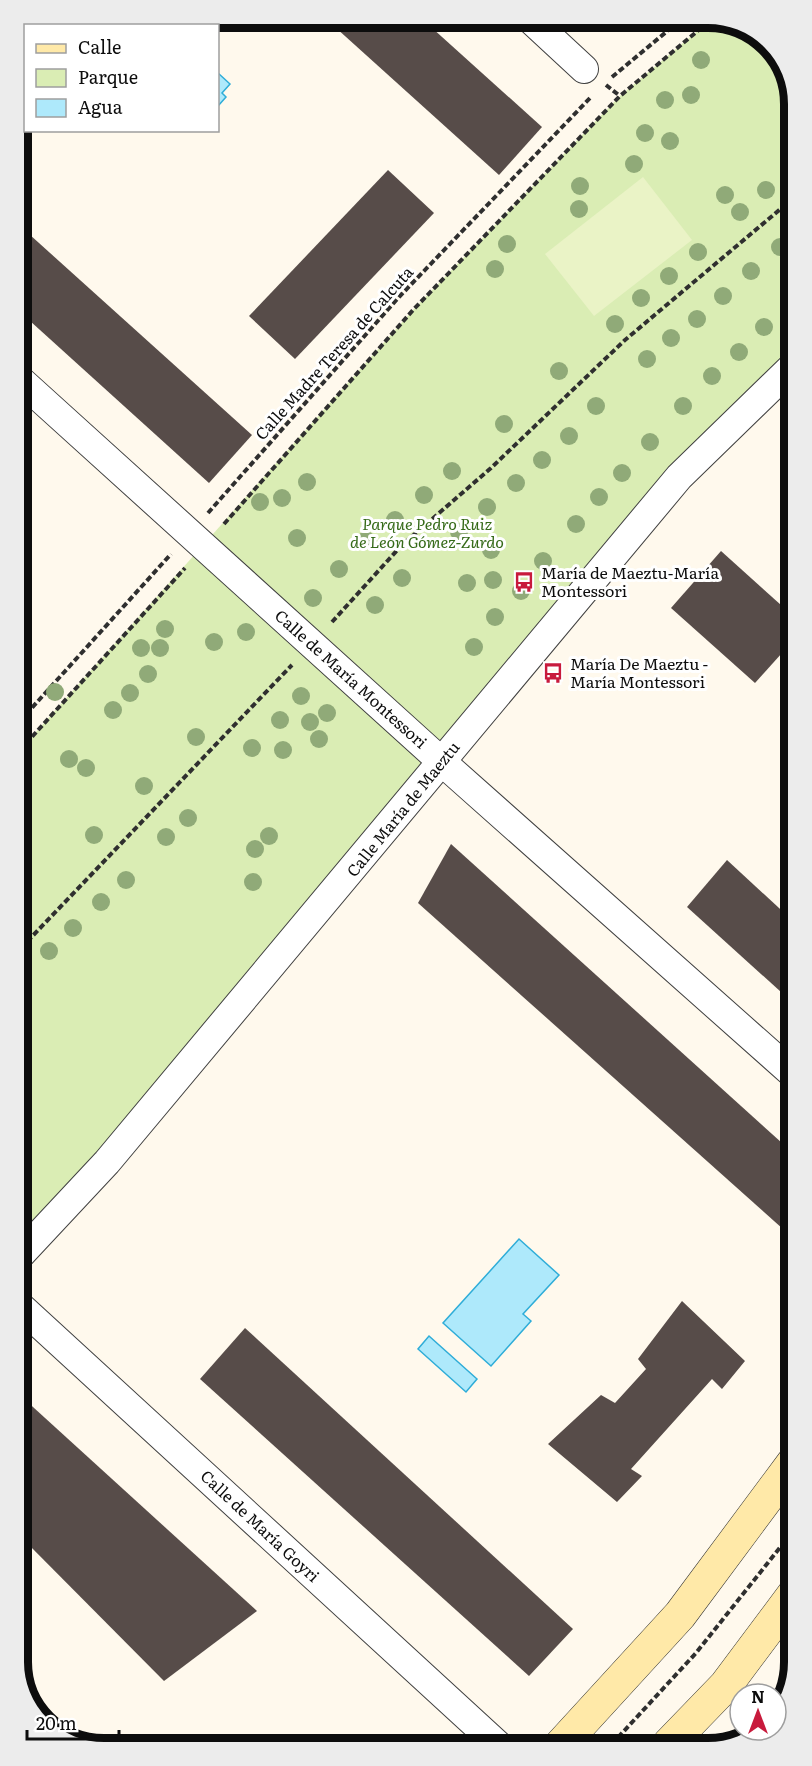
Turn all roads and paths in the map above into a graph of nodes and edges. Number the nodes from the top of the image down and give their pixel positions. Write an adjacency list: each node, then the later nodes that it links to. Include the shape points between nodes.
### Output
1 (541, 29): 4 (street)
2 (669, 29): 8 (path, Calle Madre Teresa de Calcuta, via 604,84 399,297)
3 (700, 29): 8 (path, via 620,96)
4 (584, 69)
5 (784, 206): 9 (path, via 625,340 491,468 401,546)
6 (784, 375): 12 (street, Calle María de Maeztu, via 679,477)
7 (29, 388): 8 (street, Calle de María Montessori)
8 (198, 539): 9 (street, Calle de María Montessori); 10 (path, Calle Madre Teresa de Calcuta); 11 (path)
9 (312, 644): 12 (street, Calle de María Montessori); 13 (path)
10 (29, 712)
11 (29, 740)
12 (442, 762): 14 (street, Calle de María Montessori); 15 (street, Calle María de Maeztu, via 107,1162)
13 (28, 940)
14 (784, 1066)
15 (28, 1246)
16 (28, 1314): 19 (street, Calle de María Goyri)
17 (784, 1475): 20 (street, via 680,1615)
18 (784, 1607): 21 (street, via 726,1685)
19 (490, 1738)
20 (567, 1738)
21 (675, 1738)

